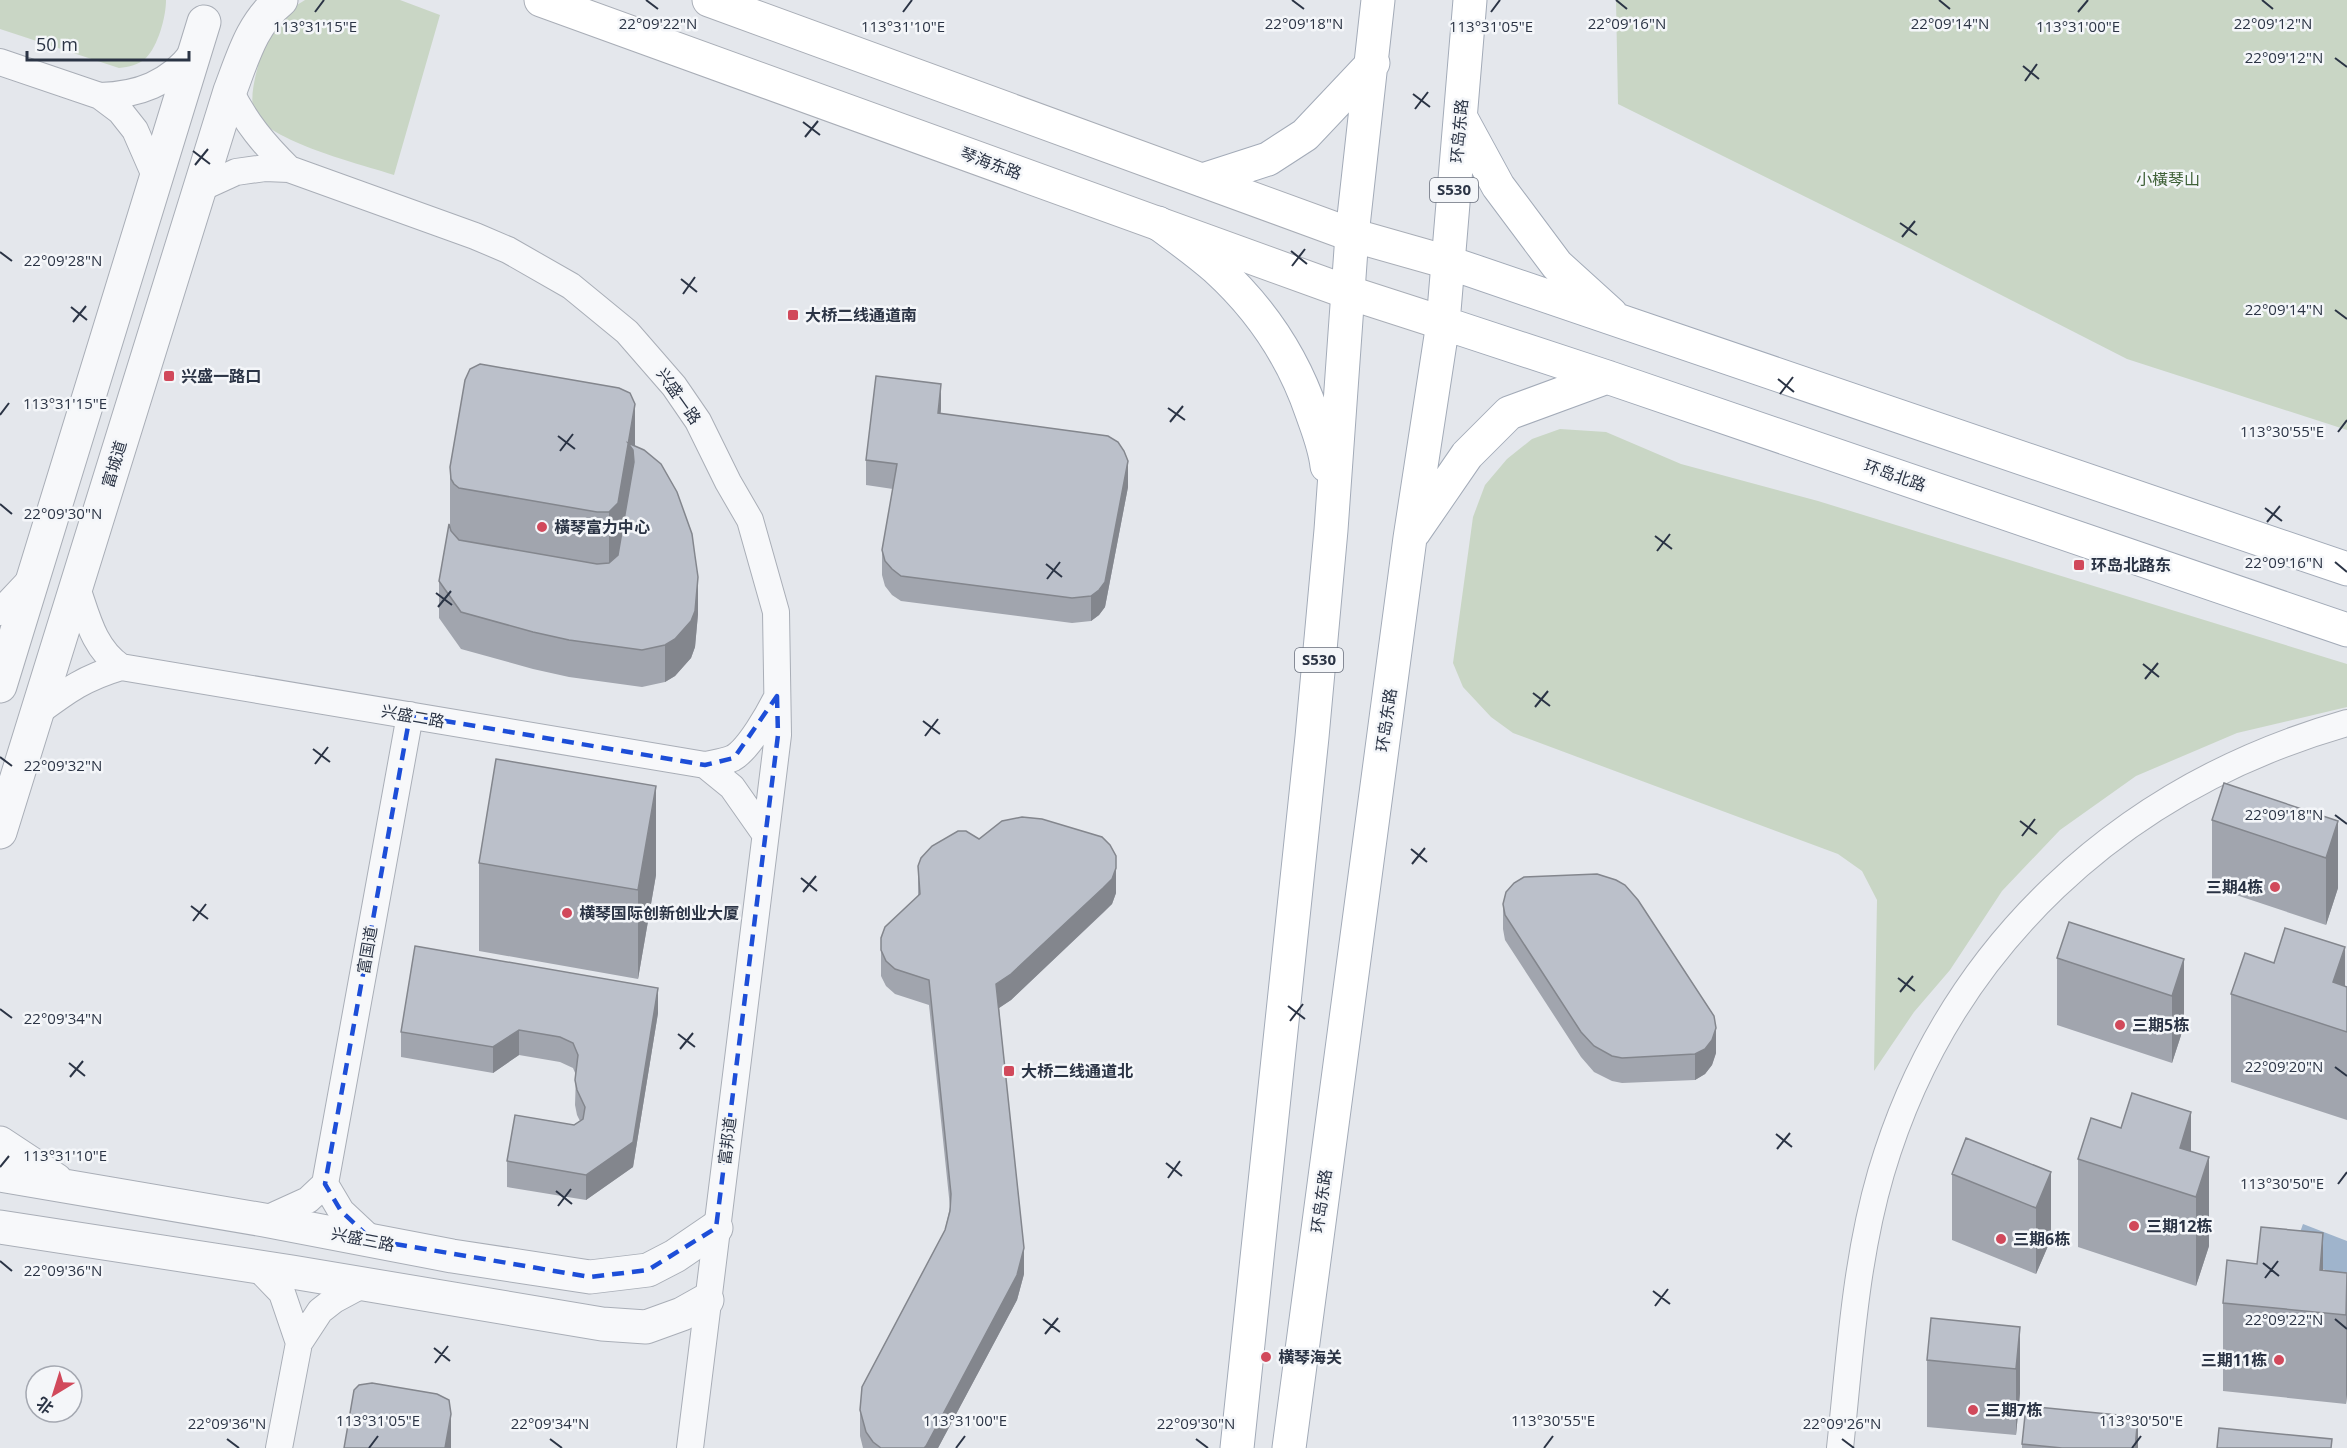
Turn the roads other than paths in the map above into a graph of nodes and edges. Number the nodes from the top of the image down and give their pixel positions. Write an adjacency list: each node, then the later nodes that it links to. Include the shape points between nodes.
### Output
1 (281, 0): 9 (street, 富城道, via 254,29)
2 (541, 0): 16 (main road, 琴海东路)
3 (709, 0): 14 (main road)
4 (1378, 0): 8 (main road, S530)
5 (1470, 0): 11 (main road, 环岛东路 / S530)
6 (202, 23): 10 (street, via 184,63 171,76 137,92); 13 (street)
7 (0, 62): 10 (street)
8 (1372, 63): 14 (main road, via 1305,135 1268,159); 17 (main road, S530)
9 (230, 91): 12 (street, via 244,118); 15 (street, 富城道)
10 (100, 96): 13 (street, via 120,111 135,130)
11 (1461, 118): 18 (main road, 环岛东路 / S530); 21 (main road, via 1498,186 1557,265)
12 (289, 169): 15 (street, via 236,172); 32 (street, 兴盛一路, via 508,249 578,291 627,332 698,421 750,520 776,612)
13 (156, 178): 26 (street)
14 (1203, 180): 17 (main road)
15 (201, 188): 27 (street, 富城道)
16 (1158, 223): 19 (main road, 琴海东路); 23 (main road, via 1216,268 1275,335 1306,396 1326,452)
17 (1352, 234): 18 (main road); 19 (main road, S530)
18 (1447, 262): 20 (main road, 环岛东路 / S530); 21 (main road)
19 (1347, 292): 20 (main road, 琴海东路); 23 (main road, S530)
20 (1443, 323): 22 (main road, 环岛北路); 24 (main road, 环岛东路 / S530)
21 (1622, 323): 25 (main road)
22 (1607, 377): 24 (main road, via 1509,413 1467,455); 29 (main road, 环岛北路)
23 (1331, 530): 51 (main road, S530)
24 (1410, 538): 52 (main road, 环岛东路 / S530)
25 (2347, 569)
26 (34, 576): 28 (street); 31 (street)
27 (76, 585): 30 (street, via 96,640); 33 (street, 富城道)
28 (0, 612)
29 (2347, 630)
30 (121, 667): 33 (street, via 73,686); 34 (street, 兴盛二路)
31 (0, 686)
32 (777, 696): 36 (street, via 767,717 734,758); 38 (street, 兴盛一路, via 778,735)
33 (37, 713): 37 (street, 富城道)
34 (410, 715): 36 (street, 兴盛二路); 41 (street, 富国道)
35 (2347, 723): 55 (street, via 2228,766 2148,812 2075,867 2019,924 1983,969 1945,1026 1913,1087 1881,1173 1861,1262)
36 (705, 765): 38 (street, via 732,787)
37 (0, 832)
38 (765, 834): 44 (street, 富邦道)
39 (0, 1143): 42 (street)
40 (0, 1175): 42 (street, 兴盛三路)
41 (325, 1184): 43 (street, via 308,1200); 46 (street, via 341,1211)
42 (65, 1186): 43 (street, 兴盛三路)
43 (264, 1220): 46 (street, 兴盛三路)
44 (716, 1228): 46 (street, 兴盛三路, via 648,1270 590,1277); 49 (street, 富邦道)
45 (5, 1231): 47 (street)
46 (372, 1240)
47 (256, 1266): 48 (street); 50 (street, via 282,1293)
48 (362, 1285): 49 (street, via 602,1324 646,1327); 50 (street, via 320,1311)
49 (707, 1300): 54 (street, 富邦道)
50 (299, 1343): 53 (street)
51 (1238, 1440)
52 (1289, 1443)
53 (279, 1448)
54 (690, 1448)
55 (1840, 1448)

